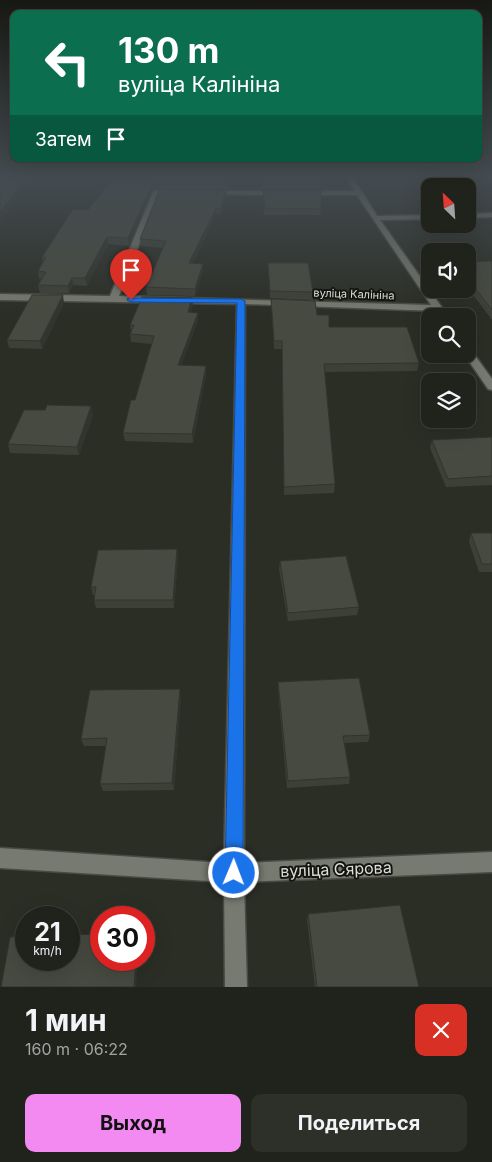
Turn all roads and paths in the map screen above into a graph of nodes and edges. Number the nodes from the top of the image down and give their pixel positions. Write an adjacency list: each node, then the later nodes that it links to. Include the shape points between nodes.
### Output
1 (144, 222): 4 (street)
2 (378, 222): 6 (street)
3 (0, 297): 4 (street, вуліца Калініна)
4 (113, 300): 5 (street, вуліца Калініна)
5 (241, 301): 6 (street, вуліца Калініна); 11 (street)
6 (436, 308)
7 (476, 363): 8 (street)
8 (492, 387)
9 (0, 858): 11 (street, вуліца Сярова)
10 (492, 862): 11 (street, вуліца Сярова)
11 (234, 873): 12 (street)
12 (236, 987)

